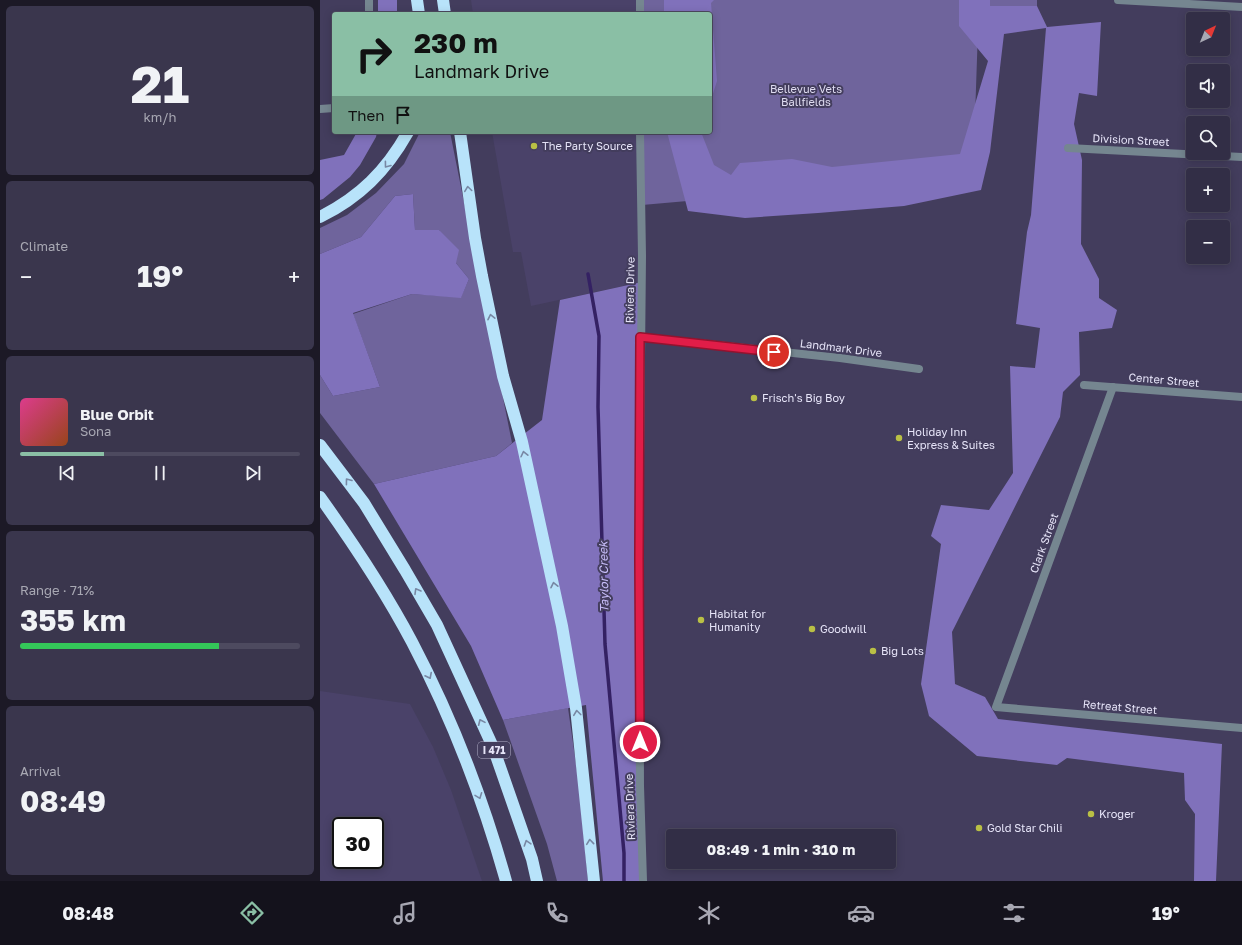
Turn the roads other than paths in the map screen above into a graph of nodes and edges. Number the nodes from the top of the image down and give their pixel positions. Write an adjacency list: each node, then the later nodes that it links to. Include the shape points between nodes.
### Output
1 (369, 0): 7 (street)
2 (417, 0): 8 (highway)
3 (443, 0): 9 (highway)
4 (640, 0): 10 (street)
5 (1118, 0): 6 (street)
6 (1242, 7)
7 (369, 12)
8 (420, 12)
9 (445, 12)
10 (640, 12)
11 (332, 108): 12 (street)
12 (320, 109)
13 (407, 134): 18 (highway, one-way to 18, via 380,173 347,202)
14 (460, 134): 32 (highway, one-way to 14, via 576,708 562,626 522,442 503,376 476,246)
15 (640, 134): 19 (street, Riviera Drive)
16 (1068, 148): 17 (street, Division Street)
17 (1242, 157)
18 (320, 216)
19 (640, 337): 20 (street, Landmark Drive); 33 (street, Riviera Drive, via 639,559)
20 (919, 369)
21 (1084, 385): 22 (street, Center Street)
22 (1113, 387): 23 (street, Center Street); 28 (street, Clark Street)
23 (1242, 397)
24 (320, 444): 31 (highway, I 471, one-way to 24, via 532,859 492,747 436,625 364,503)
25 (320, 497): 27 (highway, I 471)
26 (320, 512): 27 (highway)
27 (359, 552): 30 (highway, I 471, one-way to 30, via 412,641 434,686 490,826)
28 (996, 707): 29 (street, Retreat Street)
29 (1242, 728)
30 (506, 881)
31 (537, 881)
32 (594, 881)
33 (643, 881)

